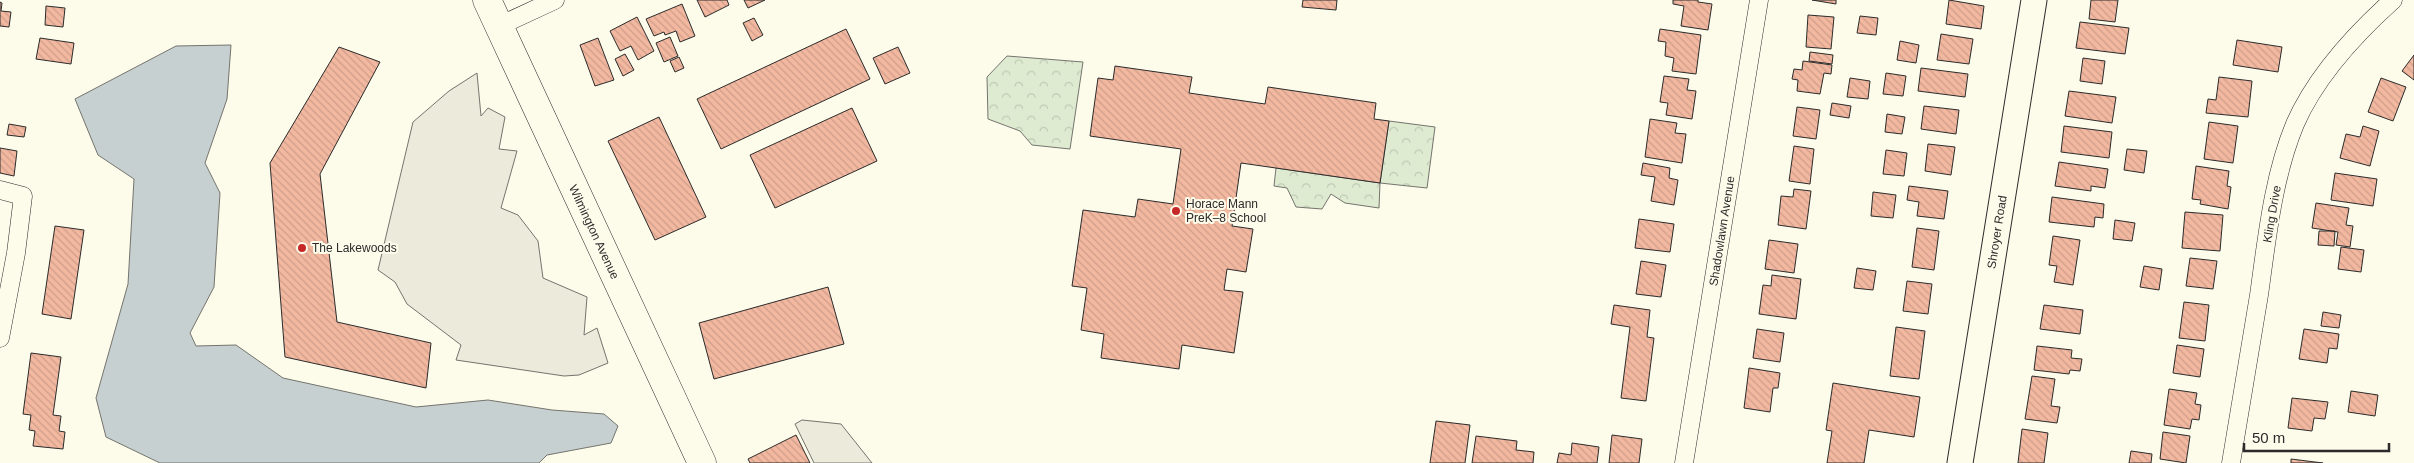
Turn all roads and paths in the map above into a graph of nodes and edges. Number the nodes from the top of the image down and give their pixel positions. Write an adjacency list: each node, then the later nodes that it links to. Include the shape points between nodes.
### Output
1 (487, 0): 6 (main road, Wilmington Avenue)
2 (555, 0): 6 (street)
3 (1759, 0): 10 (street, Shadowlawn Avenue)
4 (2034, 0): 11 (main road, Shroyer Road)
5 (2393, 0): 12 (street, Kling Drive, via 2334,61 2295,125 2279,174 2269,226)
6 (499, 26): 9 (main road, Wilmington Avenue)
7 (0, 190): 8 (street, via 23,196)
8 (0, 338)
9 (702, 463)
10 (1684, 463)
11 (1960, 463)
12 (2231, 463)

